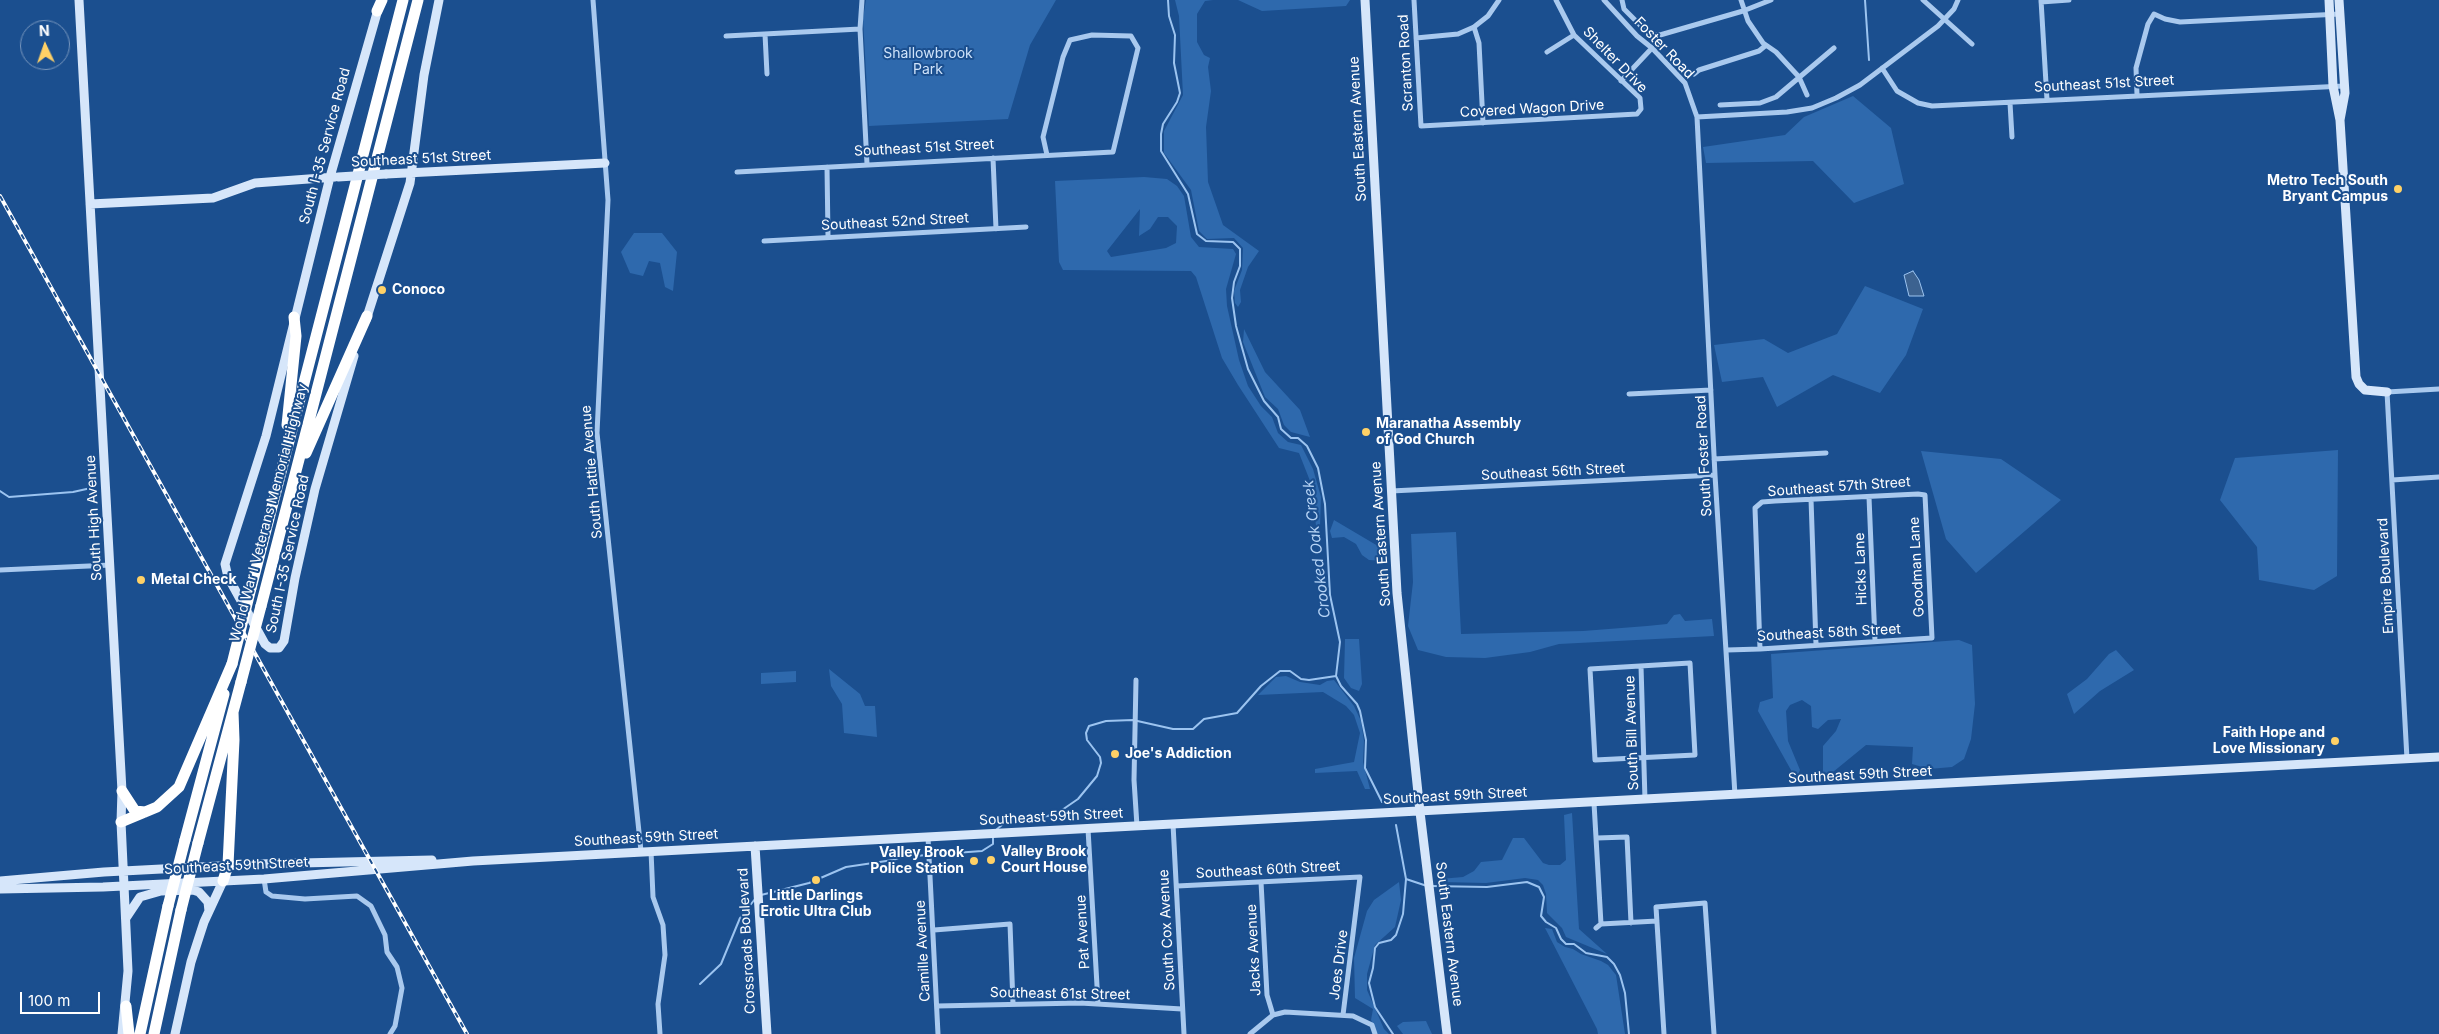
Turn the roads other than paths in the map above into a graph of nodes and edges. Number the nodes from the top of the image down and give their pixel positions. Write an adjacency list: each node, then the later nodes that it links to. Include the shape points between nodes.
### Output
1 (79, 0): 65 (main road, South High Avenue)
2 (403, 0): 78 (highway, World War I Veterans Memorial Highway)
3 (418, 0): 33 (highway, World War I Veterans Memorial Highway)
4 (424, 0): 33 (highway)
5 (439, 0): 63 (main road, South I-35 Service Road, via 424,75)
6 (593, 0): 59 (street, South Hattie Avenue)
7 (862, 0): 28 (street)
8 (1365, 0): 83 (main road, South Eastern Avenue)
9 (1414, 0): 32 (street, Scranton Road)
10 (1500, 0): 27 (street)
11 (1556, 0): 30 (street, Shelter Drive)
12 (1604, 0): 36 (street, Foster Road)
13 (1622, 0): 23 (street, via 1624,9 1647,32 1655,35)
14 (1741, 0): 23 (street)
15 (1771, 0): 23 (street)
16 (1923, 0): 26 (street)
17 (1958, 0): 26 (street)
18 (2069, 0): 21 (street)
19 (2328, 0): 24 (main road)
20 (2339, 0): 25 (main road)
21 (2041, 1): 48 (street)
22 (380, 4): 64 (main road, South I-35 Service Road)
23 (1743, 11): 35 (street)
24 (2329, 14): 25 (street); 44 (main road); 47 (street, via 2180,22 2154,14 2148,24 2136,68)
25 (2340, 14): 45 (main road)
26 (1945, 19): 34 (street); 39 (street)
27 (1474, 27): 32 (street, via 1458,34); 54 (street, via 1479,43)
28 (860, 29): 29 (street); 60 (street)
29 (764, 34): 31 (street); 40 (street)
30 (1574, 35): 38 (street); 43 (street, Shelter Drive)
31 (726, 36)
32 (1416, 38): 55 (street, Scranton Road)
33 (406, 44): 79 (highway, World War I Veterans Memorial Highway)
34 (1972, 44)
35 (1765, 46): 41 (street); 42 (street, via 1776,52)
36 (1652, 48): 43 (street); 52 (street, Foster Road, via 1685,82)
37 (1834, 48): 42 (street)
38 (1548, 52)
39 (1882, 68): 49 (street, Southeast 51st Street, via 1897,91 1918,104); 52 (street, via 1852,89 1812,108)
40 (767, 74)
41 (1694, 74)
42 (1799, 77): 46 (street); 50 (street, via 1776,97 1760,104)
43 (1621, 81): 51 (street, Shelter Drive, via 1640,98)
44 (2333, 86): 45 (street, Southeast 51st Street); 47 (street, Southeast 51st Street); 53 (main road)
45 (2344, 86): 53 (main road, via 2345,100)
46 (1807, 95)
47 (2136, 95): 48 (street, Southeast 51st Street)
48 (2047, 100): 49 (street, Southeast 51st Street)
49 (2010, 103): 56 (street)
50 (1720, 105)
51 (1641, 109): 54 (street, Covered Wagon Drive, via 1637,114 1628,116)
52 (1697, 117): 73 (street, South Foster Road)
53 (2340, 120): 74 (main road, via 2356,377 2365,390)
54 (1483, 123): 55 (street, Covered Wagon Drive)
55 (1421, 126)
56 (2012, 137)
57 (1046, 155): 57 (street, Southeast 51st Street, via 1043,137 1070,40 1092,36 1131,36 1138,48 1113,152); 58 (street, Southeast 51st Street)
58 (993, 158): 60 (street, Southeast 51st Street); 67 (street)
59 (605, 163): 63 (main road, Southeast 51st Street); 114 (street, South Hattie Avenue, via 608,200 597,433)
60 (867, 164): 61 (street, Southeast 51st Street)
61 (827, 167): 62 (street, Southeast 51st Street); 68 (street)
62 (737, 172)
63 (412, 173): 64 (main road, Southeast 51st Street, bridge); 70 (main road, South I-35 Service Road)
64 (334, 177): 65 (main road, Southeast 51st Street, via 256,183 213,198); 71 (main road, South I-35 Service Road)
65 (90, 204): 87 (main road, South High Avenue)
66 (1026, 226): 67 (street, Southeast 52nd Street)
67 (996, 229): 68 (street, Southeast 52nd Street)
68 (828, 236): 69 (street, Southeast 52nd Street)
69 (764, 241)
70 (367, 316): 71 (main road, South I-35 Service Road, via 340,397 315,489 284,641 281,646 273,648 265,644 228,577 225,564 266,436); 79 (highway)
71 (294, 317): 78 (highway, via 296,336)
72 (2439, 388): 74 (street)
73 (1711, 390): 75 (street); 77 (street, South Foster Road)
74 (2387, 392): 82 (street, Empire Boulevard)
75 (1629, 394)
76 (1826, 453): 77 (street)
77 (1714, 458): 80 (street, South Foster Road)
78 (284, 462): 94 (highway, World War I Veterans Memorial Highway, bridge)
79 (295, 474): 97 (highway, World War I Veterans Memorial Highway, bridge)
80 (1715, 475): 83 (street, Southeast 56th Street); 93 (street, South Foster Road)
81 (2439, 478): 82 (street)
82 (2392, 480): 100 (street, Empire Boulevard)
83 (1391, 491): 106 (main road, South Eastern Avenue, via 1397,593)
84 (1925, 495): 85 (street, Southeast 57th Street); 89 (street, Goodman Lane)
85 (1869, 497): 86 (street, Southeast 57th Street); 90 (street, Hicks Lane)
86 (1811, 498): 91 (street); 92 (street, Southeast 57th Street, via 1762,502 1755,508)
87 (110, 565): 88 (street); 101 (main road, South High Avenue)
88 (0, 570)
89 (1932, 638): 90 (street, Southeast 58th Street)
90 (1875, 641): 91 (street, Southeast 58th Street)
91 (1816, 645): 92 (street, Southeast 58th Street)
92 (1760, 649): 93 (street, Southeast 58th Street)
93 (1728, 650): 102 (street, South Foster Road)
94 (232, 664): 105 (highway, via 178,787 165,802); 140 (highway, World War I Veterans Memorial Highway, bridge, via 168,906)
95 (1641, 666): 98 (street, South Bill Avenue); 98 (street, via 1590,669 1595,760); 98 (street, via 1690,663 1695,755)
96 (1136, 680): 109 (street, via 1134,780)
97 (233, 712): 116 (highway); 141 (highway, World War I Veterans Memorial Highway, bridge, via 181,910)
98 (1643, 758): 103 (street, South Bill Avenue)
99 (2439, 758): 100 (main road, Southeast 59th Street)
100 (2407, 759): 102 (main road, Southeast 59th Street)
101 (122, 791): 105 (highway, via 136,810); 107 (main road, South High Avenue)
102 (1735, 795): 103 (main road, Southeast 59th Street)
103 (1645, 800): 104 (main road, Southeast 59th Street)
104 (1594, 803): 106 (main road, Southeast 59th Street); 112 (street)
105 (145, 812): 107 (highway)
106 (1420, 812): 108 (main road, Southeast 59th Street); 150 (main road, South Eastern Avenue)
107 (121, 822): 117 (main road, South High Avenue)
108 (1173, 824): 109 (main road, Southeast 59th Street); 124 (street, South Cox Avenue)
109 (1137, 826): 110 (main road, Southeast 59th Street)
110 (1088, 829): 111 (main road, Southeast 59th Street); 132 (street, Pat Avenue)
111 (928, 837): 113 (main road, Southeast 59th Street); 130 (street, Camille Avenue)
112 (1597, 838): 129 (street, via 1627,837); 129 (street, via 1599,926)
113 (755, 846): 114 (main road, Southeast 59th Street); 145 (main road, Crossroads Boulevard)
114 (646, 851): 115 (main road, Southeast 59th Street); 144 (street, South Hattie Avenue, via 653,897 663,925 658,1004)
115 (473, 861): 116 (main road, Southeast 59th Street, via 396,859); 119 (main road, Southeast 59th Street)
116 (228, 865): 117 (main road, Southeast 59th Street); 121 (highway)
117 (124, 870): 120 (main road, Southeast 59th Street); 123 (main road, South High Avenue)
118 (1360, 877): 122 (street, Southeast 60th Street); 137 (street, Joes Drive)
119 (264, 879): 121 (main road, Southeast 59th Street); 143 (street, via 266,892 272,896 357,896 371,906 385,935 402,988)
120 (0, 881)
121 (223, 881): 123 (main road, Southeast 59th Street); 126 (main road)
122 (1261, 882): 124 (street, Southeast 60th Street); 136 (street, Jacks Avenue, via 1266,995)
123 (125, 886): 125 (main road, Southeast 59th Street); 127 (main road, South High Avenue)
124 (1177, 886): 135 (street, South Cox Avenue)
125 (0, 889)
126 (209, 910): 127 (main road, via 208,902 199,892 161,891 140,898); 142 (main road, via 190,962)
127 (126, 918): 133 (main road, South High Avenue)
128 (1657, 921): 129 (street); 151 (street); 152 (street, via 1656,907 1705,904)
129 (1631, 922)
130 (934, 930): 131 (street, via 1010,924); 134 (street, Camille Avenue)
131 (1013, 1004): 132 (street, Southeast 61st Street); 134 (street, Southeast 61st Street)
132 (1098, 1004): 135 (street, Southeast 61st Street)
133 (126, 1006): 138 (main road, South High Avenue); 139 (highway)
134 (937, 1006): 146 (street, Camille Avenue)
135 (1182, 1009): 147 (street, South Cox Avenue)
136 (1273, 1015): 137 (street, Joes Drive, via 1285,1012); 148 (street)
137 (1343, 1015): 149 (street, via 1372,1025)
138 (122, 1034)
139 (129, 1034)
140 (140, 1034)
141 (154, 1034)
142 (175, 1034)
143 (390, 1034)
144 (660, 1034)
145 (767, 1034)
146 (938, 1034)
147 (1184, 1034)
148 (1250, 1034)
149 (1375, 1034)
150 (1447, 1034)
151 (1664, 1034)
152 (1714, 1034)

